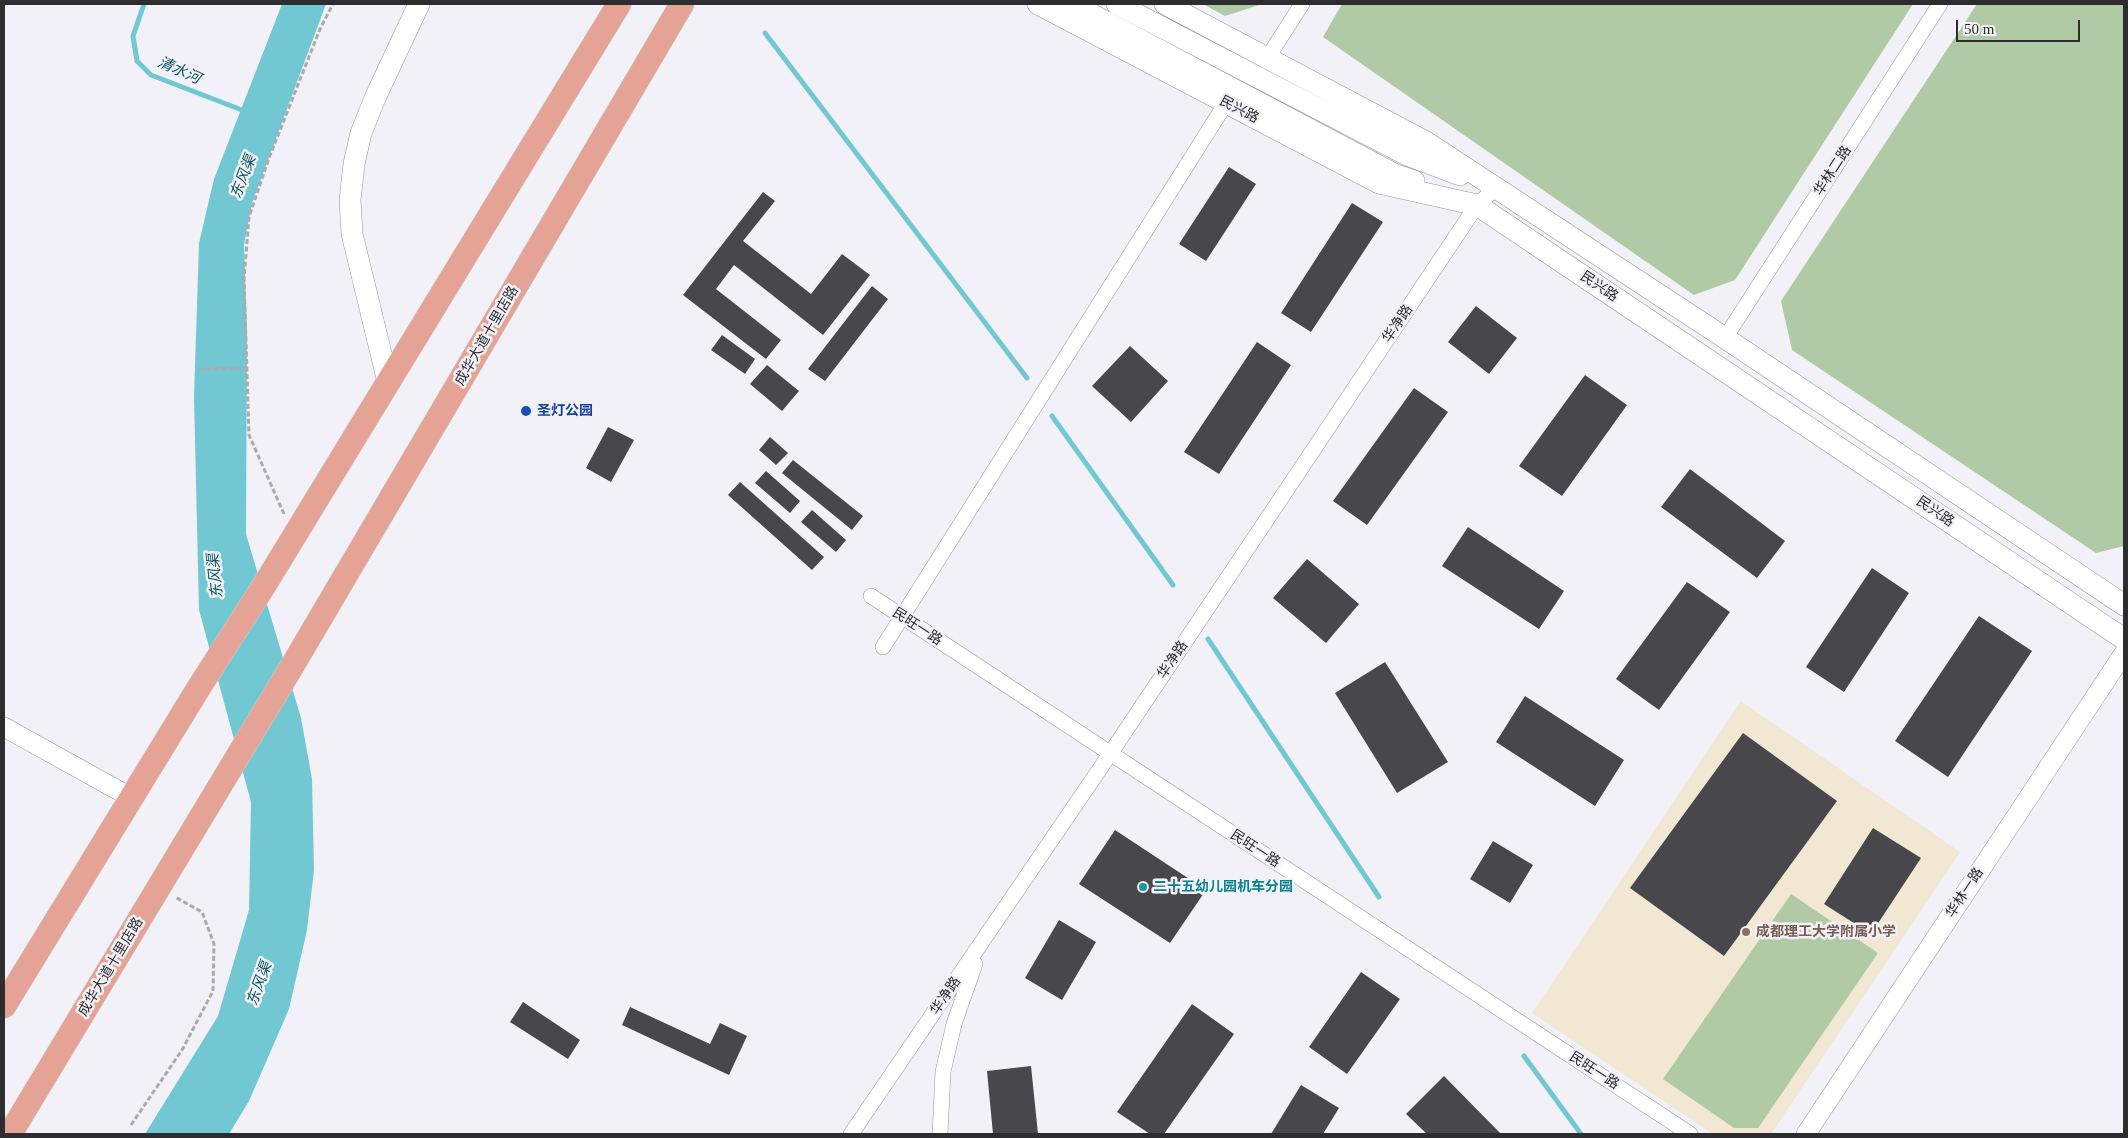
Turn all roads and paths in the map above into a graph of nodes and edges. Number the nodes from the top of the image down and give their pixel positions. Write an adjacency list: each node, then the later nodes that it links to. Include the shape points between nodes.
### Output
1 (333, 4): 16 (path, via 269,158 249,217 244,279)
2 (419, 4): 18 (main road, via 361,134 350,200 352,234)
3 (619, 4): 18 (main road)
4 (682, 4): 29 (main road, 成华大道十里店路, via 292,668)
5 (1038, 4): 12 (main road, 民兴路)
6 (1072, 4): 14 (main road, 民兴路, via 1396,175)
7 (1116, 4): 13 (main road, via 1407,155)
8 (1165, 4): 11 (main road, 民兴路)
9 (1302, 4): 11 (street)
10 (1940, 4): 15 (street, 华林二路)
11 (1268, 57): 13 (main road, 民兴路, via 1426,142)
12 (1226, 103): 14 (main road, 民兴路, via 1379,184); 22 (street)
13 (1496, 188): 14 (street, 华净路); 15 (main road, 民兴路)
14 (1477, 205): 23 (main road, 民兴路); 27 (street, 华净路)
15 (1725, 338): 21 (main road, 民兴路)
16 (247, 368): 17 (path); 19 (path, via 249,434)
17 (199, 369)
18 (388, 382): 19 (main road)
19 (294, 535): 28 (main road)
20 (871, 596): 22 (street, 民旺一路)
21 (2124, 606)
22 (902, 617): 24 (street); 27 (street, 民旺一路)
23 (2124, 639)
24 (883, 647)
25 (2124, 652): 37 (street, 华林一路)
26 (4, 727): 28 (street)
27 (1110, 754): 30 (street, 华净路); 36 (street, 民旺一路)
28 (132, 798): 31 (main road)
29 (159, 887): 32 (path, via 202,912 214,944 213,991 182,1050); 33 (main road, 成华大道十里店路)
30 (988, 933): 34 (street, 华净路); 35 (street, via 970,973 954,1024 943,1072)
31 (4, 1006)
32 (131, 1125)
33 (10, 1134)
34 (851, 1134)
35 (940, 1134)
36 (1690, 1134)
37 (1806, 1134)

